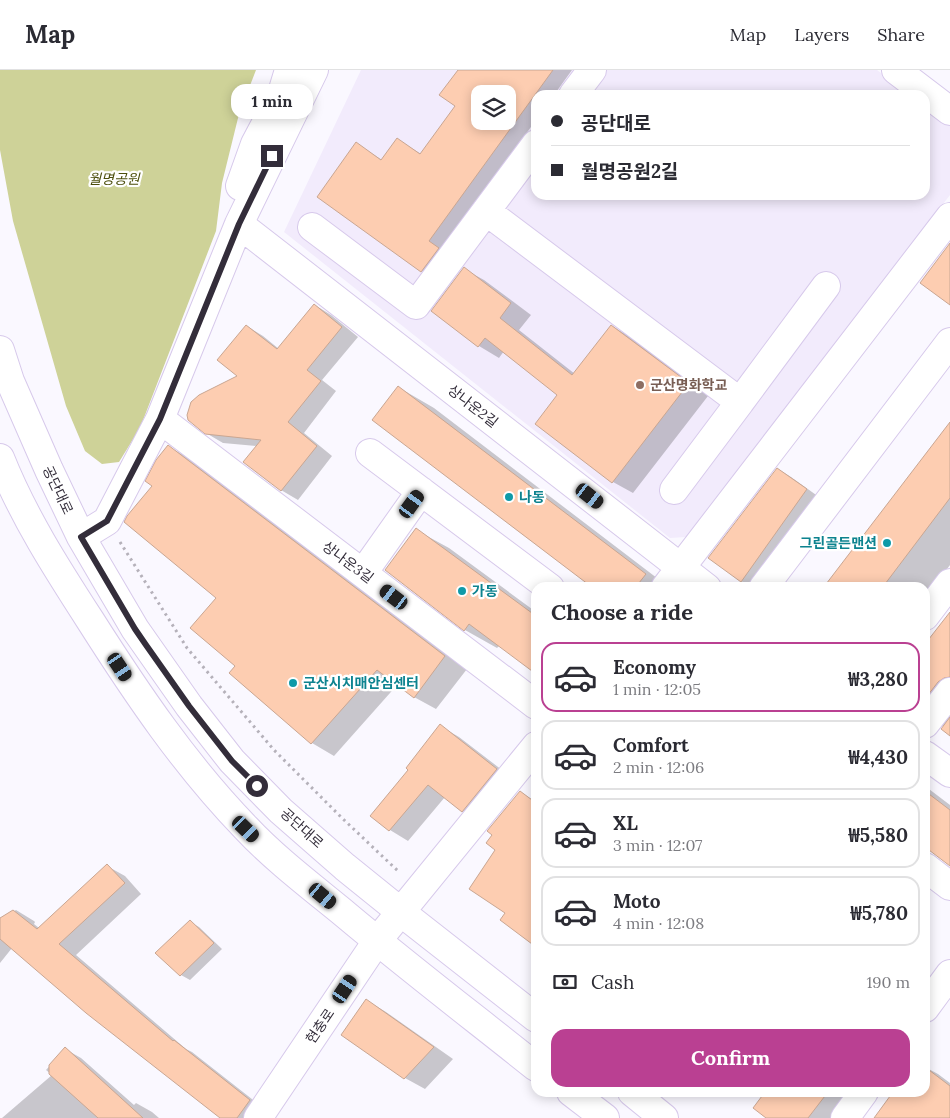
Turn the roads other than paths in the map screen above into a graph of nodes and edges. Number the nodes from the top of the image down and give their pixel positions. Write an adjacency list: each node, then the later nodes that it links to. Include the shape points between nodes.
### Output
1 (289, 70): 12 (street, via 282,93 255,144 238,192)
2 (314, 70): 12 (street)
3 (592, 70): 5 (street)
4 (896, 70): 6 (street)
5 (577, 90)
6 (924, 90)
7 (930, 94): 8 (street)
8 (948, 107)
9 (531, 151): 10 (street)
10 (486, 211): 13 (street, via 416,305); 17 (street)
11 (950, 216): 25 (street)
12 (239, 224): 18 (street); 25 (street, 상나운2길)
13 (312, 227)
14 (826, 286): 17 (street)
15 (950, 342): 28 (street)
16 (0, 350): 23 (street, 공단대로, via 10,380)
17 (740, 402): 21 (street)
18 (160, 419): 23 (street, via 107,521); 24 (street, 상나운3길)
19 (370, 453): 22 (street)
20 (0, 458): 40 (street, via 52,561 171,740 246,829)
21 (674, 490)
22 (421, 491): 24 (street); 26 (street)
23 (81, 537): 39 (street, 공단대로, via 135,629 232,761 281,811)
24 (362, 573): 32 (street, 상나운3길)
25 (674, 577): 27 (street, 상나운2길)
26 (542, 582)
27 (689, 582)
28 (768, 582)
29 (950, 583): 30 (street)
30 (930, 609)
31 (950, 692): 33 (street)
32 (531, 701)
33 (930, 718)
34 (531, 752): 39 (street, 현충로)
35 (930, 759): 36 (street)
36 (950, 773)
37 (930, 871): 38 (street)
38 (950, 886)
39 (402, 913): 40 (street, 현충로); 43 (street, 공단대로)
40 (377, 941): 44 (street); 48 (street, 현충로)
41 (950, 974): 42 (street)
42 (933, 1001)
43 (531, 1014)
44 (531, 1063)
45 (578, 1097): 49 (street)
46 (638, 1097): 50 (street)
47 (861, 1097): 51 (street)
48 (258, 1118)
49 (605, 1118)
50 (664, 1118)
51 (846, 1118)

